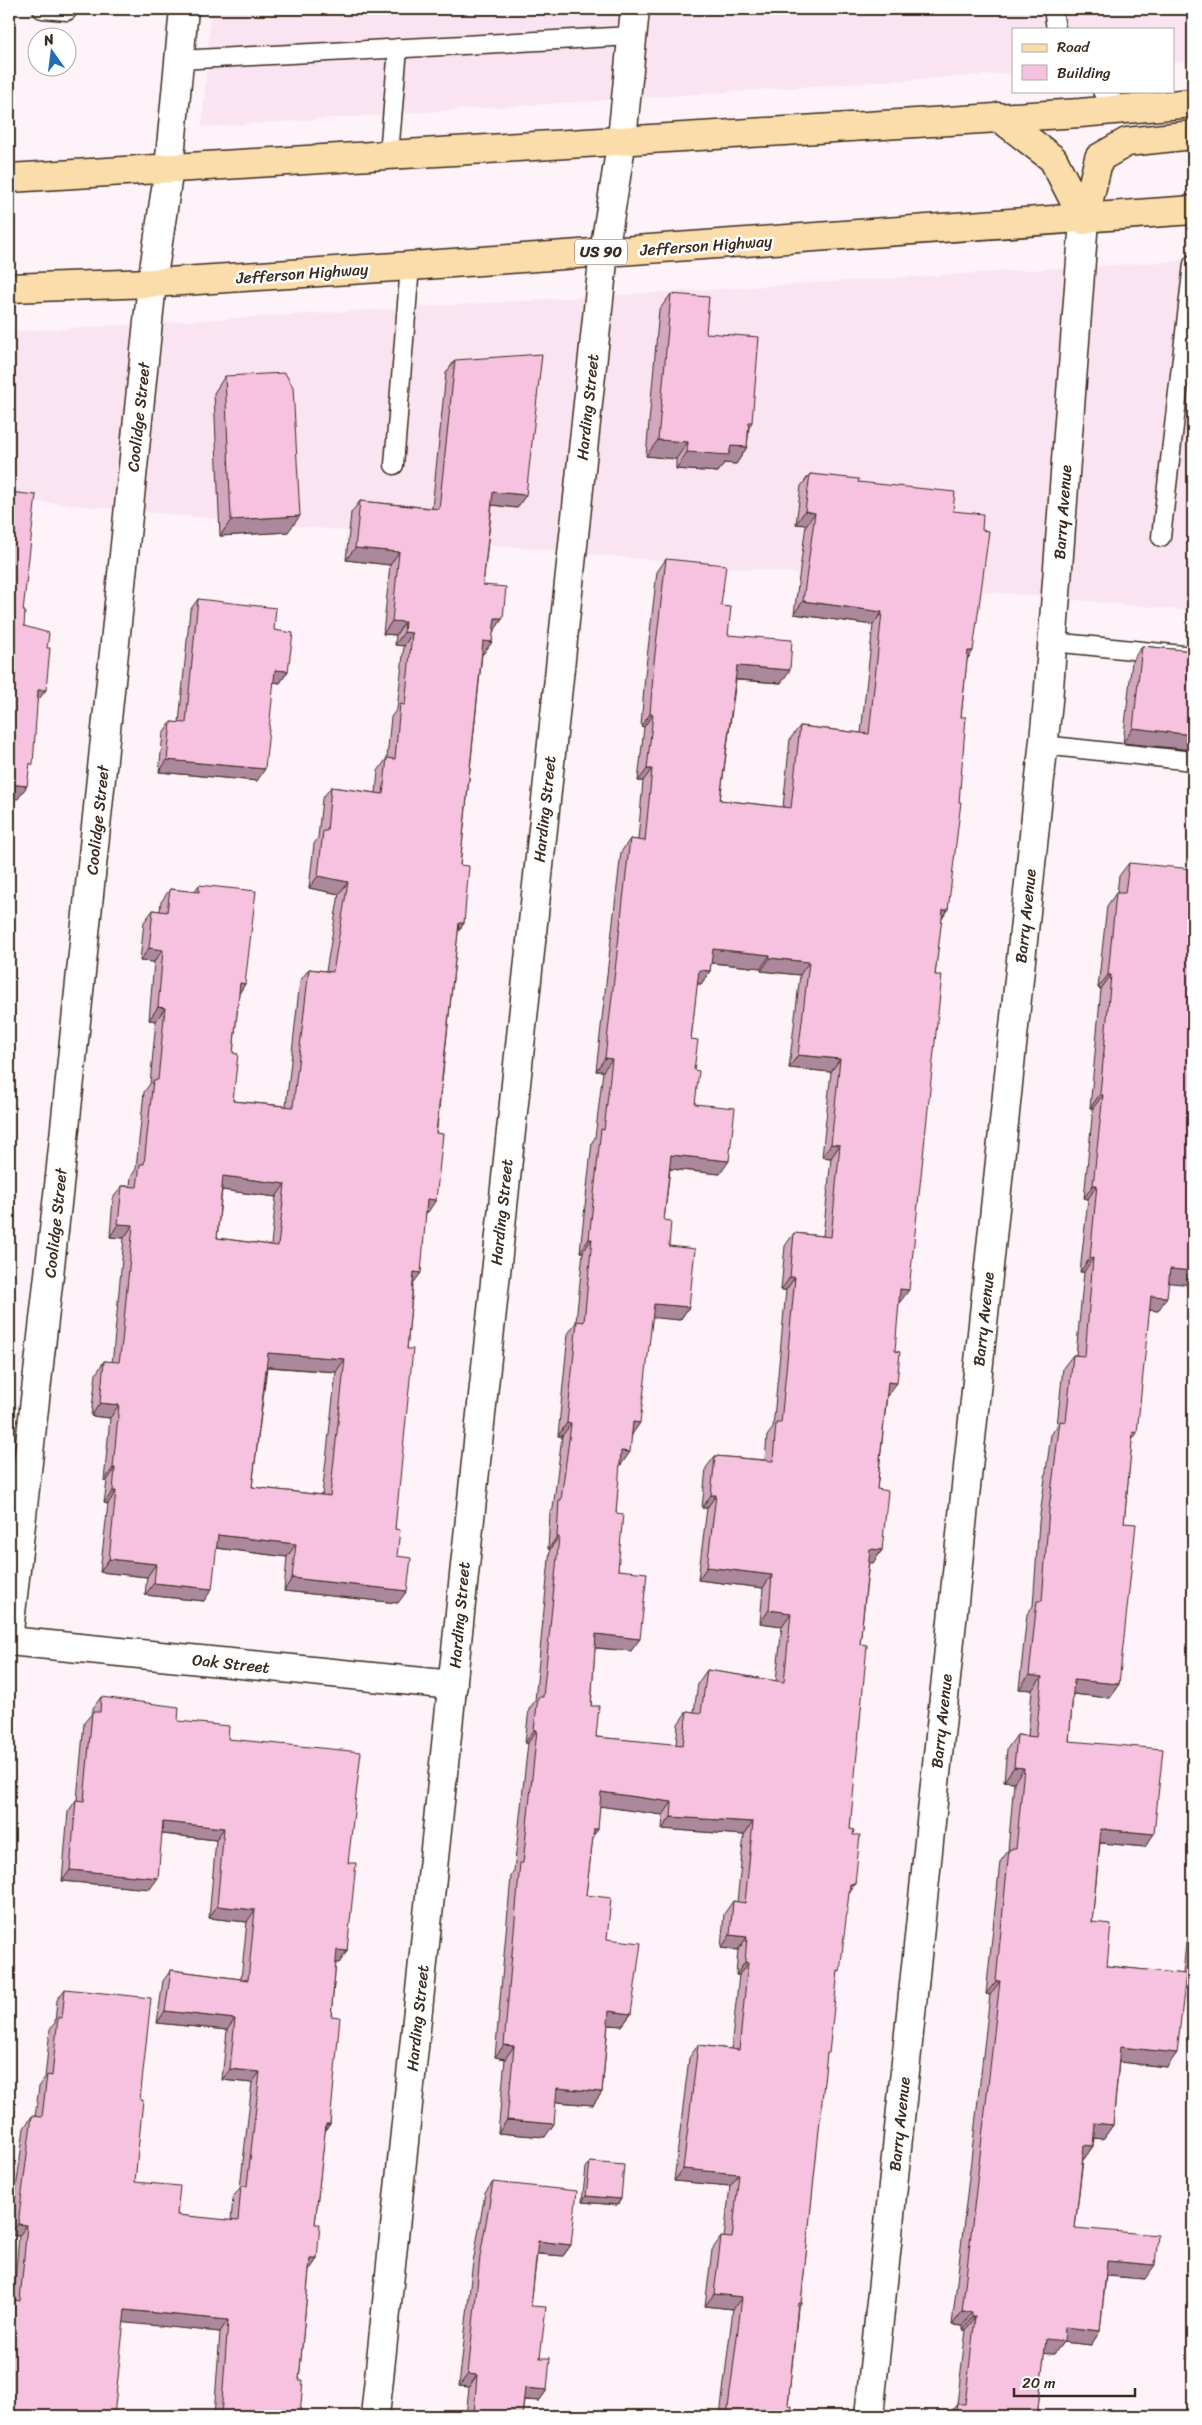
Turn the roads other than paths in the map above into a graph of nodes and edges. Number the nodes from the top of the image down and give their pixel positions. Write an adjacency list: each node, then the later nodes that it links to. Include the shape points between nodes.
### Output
1 (42, 9): 2 (lane)
2 (67, 9)
3 (184, 9): 9 (street, Coolidge Street)
4 (635, 9): 7 (street, Harding Street)
5 (1053, 9): 6 (lane)
6 (1056, 28)
7 (632, 36): 8 (lane); 15 (street, Harding Street)
8 (398, 48): 9 (lane); 16 (lane)
9 (179, 60): 17 (street, Coolidge Street)
10 (1103, 92): 12 (lane)
11 (1193, 103): 12 (main road)
12 (1123, 109): 13 (main road)
13 (999, 118): 15 (main road); 20 (main road, via 1052,159)
14 (1193, 135): 20 (main road, via 1127,142 1099,158)
15 (622, 139): 16 (main road); 21 (street, Harding Street)
16 (389, 154): 17 (main road)
17 (169, 168): 18 (main road); 24 (street, Coolidge Street)
18 (9, 178)
19 (1193, 210): 20 (main road, Jefferson Highway / US 90)
20 (1084, 220): 21 (main road, Jefferson Highway / US 90); 29 (street, Barry Avenue)
21 (604, 252): 22 (main road, Jefferson Highway / US 90); 35 (street, Harding Street, via 466,1536)
22 (410, 266): 24 (main road, Jefferson Highway / US 90); 27 (lane)
23 (1193, 274): 26 (lane)
24 (152, 283): 25 (main road, Jefferson Highway / US 90); 33 (street, Coolidge Street, via 58,1195)
25 (9, 288)
26 (1189, 346): 28 (lane)
27 (394, 464)
28 (1161, 537)
29 (1052, 642): 30 (lane); 31 (street, Barry Avenue)
30 (1193, 656)
31 (1043, 746): 32 (lane); 37 (street, Barry Avenue)
32 (1193, 761)
33 (9, 1631)
34 (9, 1641): 35 (street, Oak Street)
35 (453, 1685): 36 (street, Harding Street)
36 (375, 2416)
37 (869, 2416)

